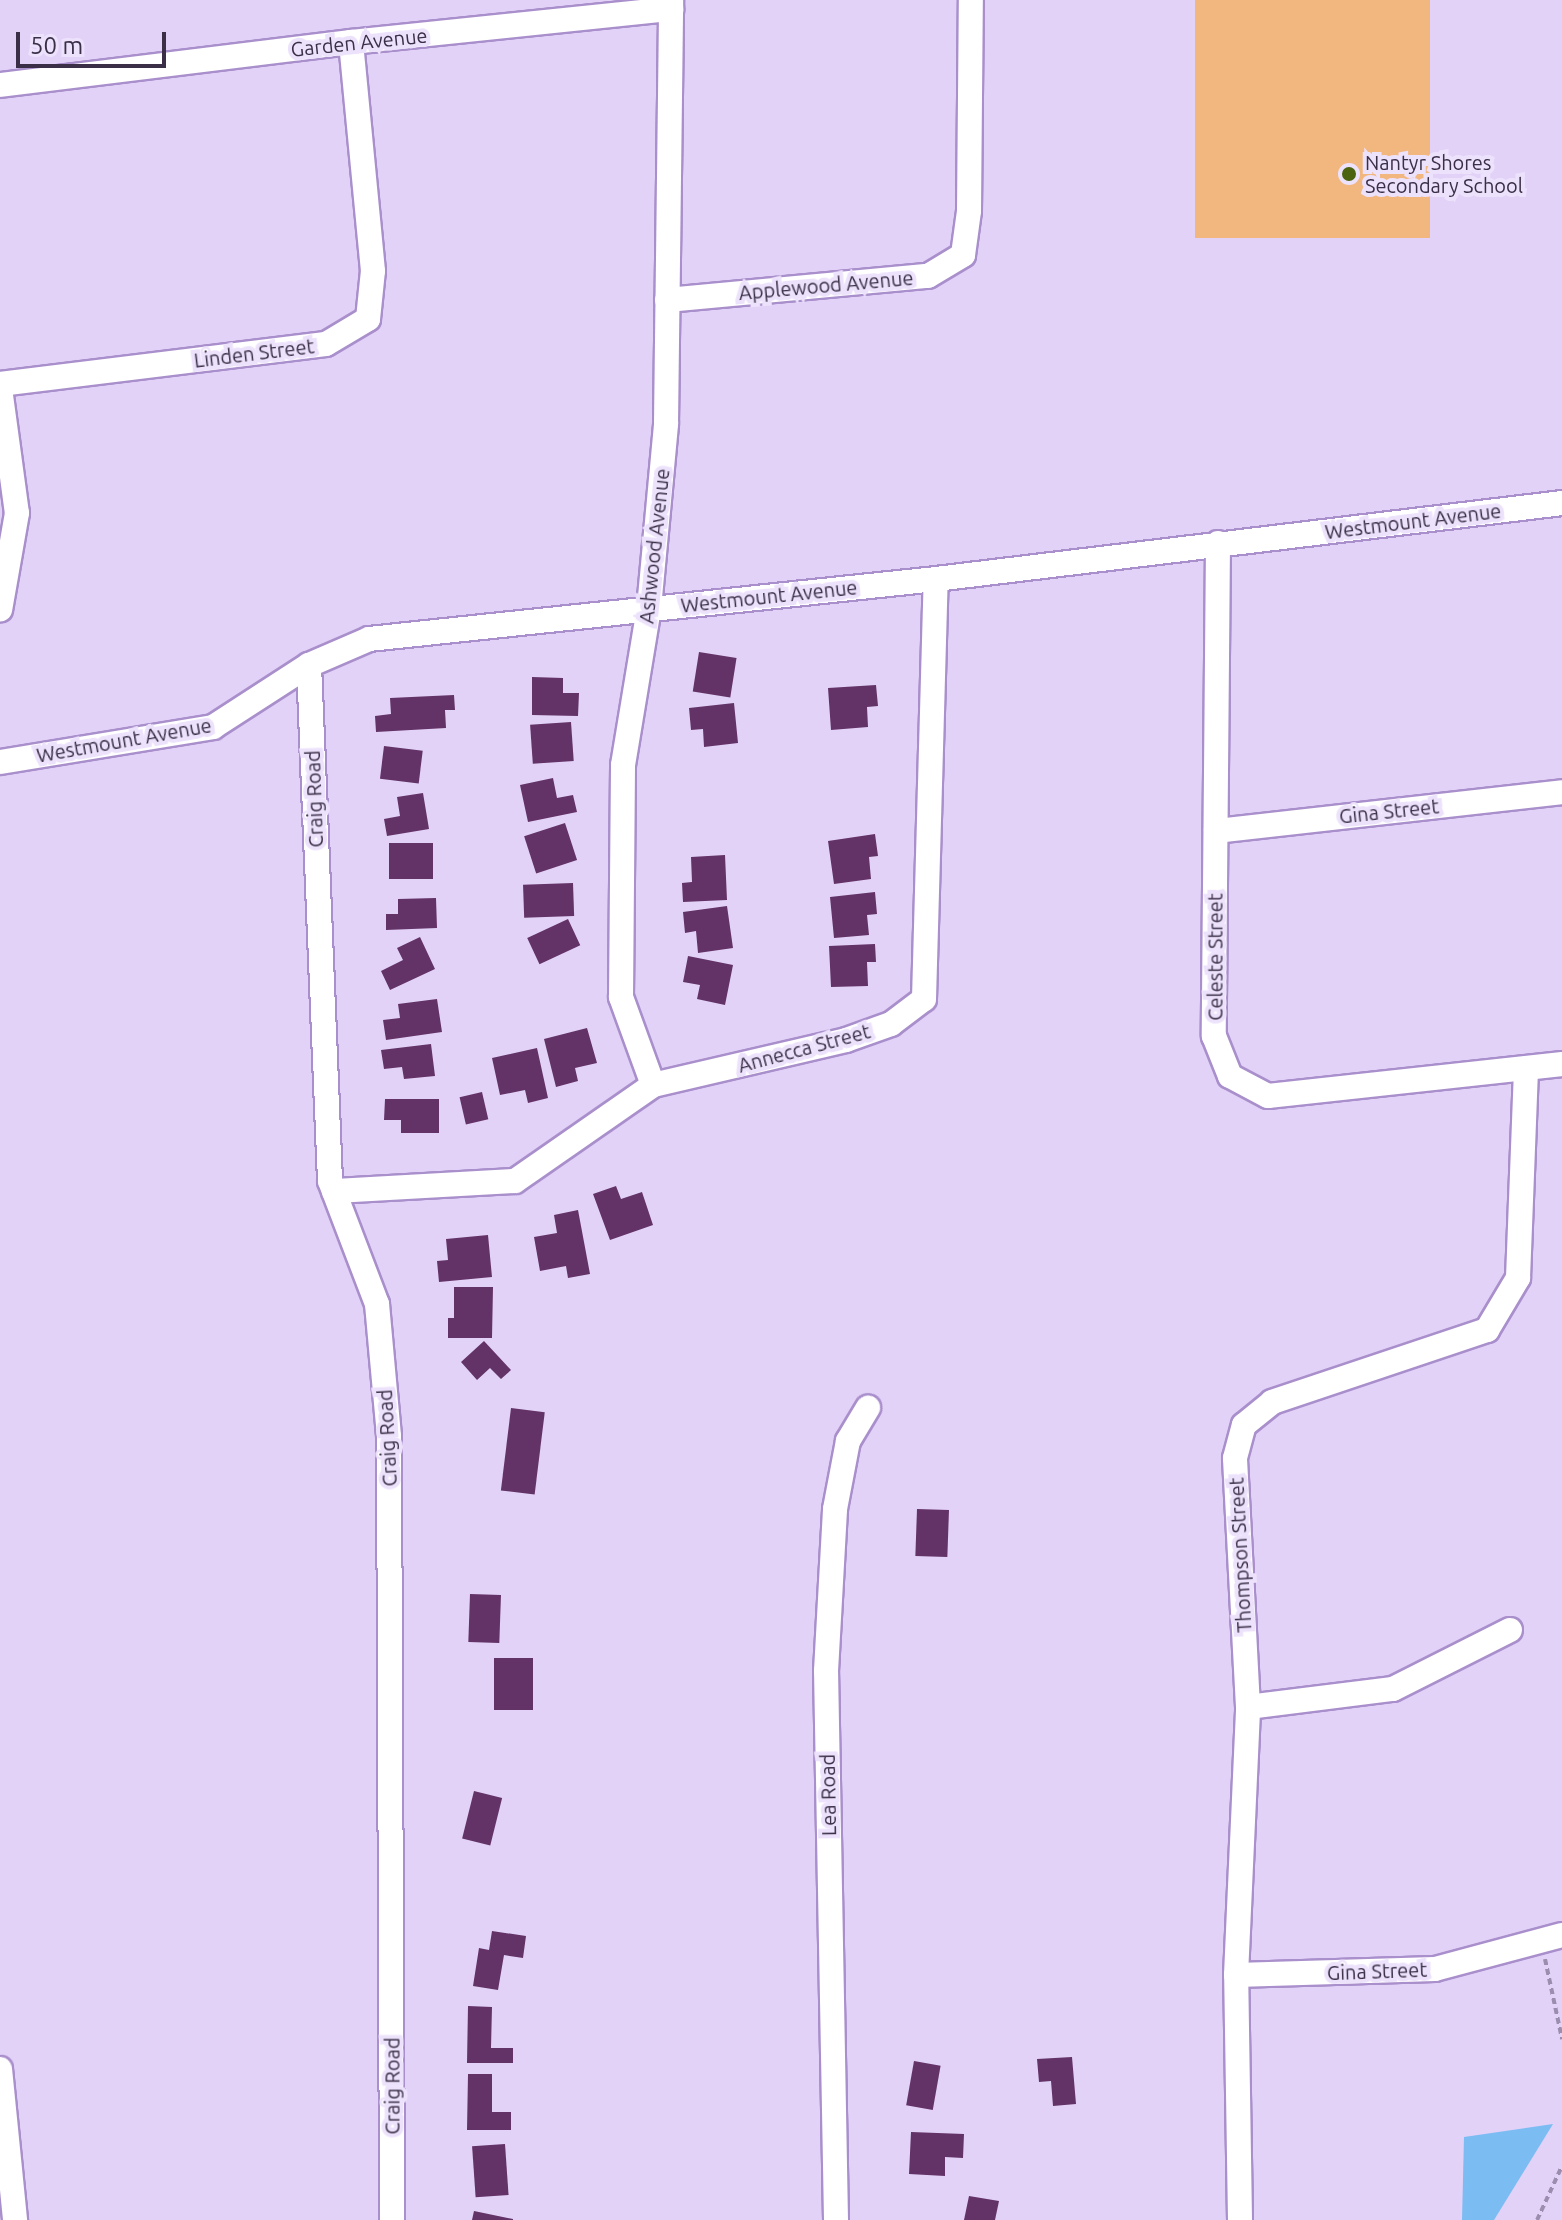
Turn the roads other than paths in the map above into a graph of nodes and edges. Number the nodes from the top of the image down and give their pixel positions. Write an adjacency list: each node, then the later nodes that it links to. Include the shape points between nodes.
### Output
1 (971, 0): 5 (street, Applewood Avenue, via 969,211 963,255 928,276)
2 (671, 4): 3 (street, Garden Avenue); 5 (street, Ashwood Avenue)
3 (351, 42): 4 (street, Garden Avenue); 6 (street, Linden Street, via 373,271 368,319 326,344)
4 (0, 85)
5 (667, 300): 10 (street, Ashwood Avenue, via 666,423)
6 (0, 386): 11 (street, via 17,513)
7 (1562, 503): 8 (street, Westmount Avenue)
8 (1218, 543): 9 (street, Westmount Avenue); 15 (street, Celeste Street)
9 (936, 579): 10 (street, Westmount Avenue); 18 (street, Annecca Street, via 924,999 891,1024 846,1040)
10 (649, 608): 12 (street, Westmount Avenue, via 369,639); 18 (street, Ashwood Avenue, via 623,765 621,997)
11 (0, 610)
12 (309, 665): 13 (street, Westmount Avenue, via 213,727); 19 (street, Craig Road)
13 (0, 762)
14 (1562, 792): 15 (street, Gina Street)
15 (1216, 831): 17 (street, Celeste Street, via 1214,1036 1230,1076 1268,1096)
16 (1562, 1064): 17 (street, Celeste Street)
17 (1526, 1068): 22 (street, Thompson Street, via 1518,1278 1487,1330 1272,1402 1244,1425 1235,1458)
18 (653, 1085): 19 (street, Annecca Street, via 515,1181)
19 (334, 1191): 27 (street, Craig Road, via 377,1304 389,1436)
20 (868, 1408): 28 (street, Lea Road, via 848,1441 835,1509 826,1671)
21 (1510, 1630): 22 (street, via 1393,1689)
22 (1248, 1707): 24 (street, Thompson Street)
23 (1552, 1939): 24 (street, Gina Street, via 1435,1969)
24 (1236, 1975): 29 (street, Thompson Street)
25 (0, 2069): 26 (street)
26 (15, 2220)
27 (392, 2220)
28 (836, 2220)
29 (1240, 2220)

